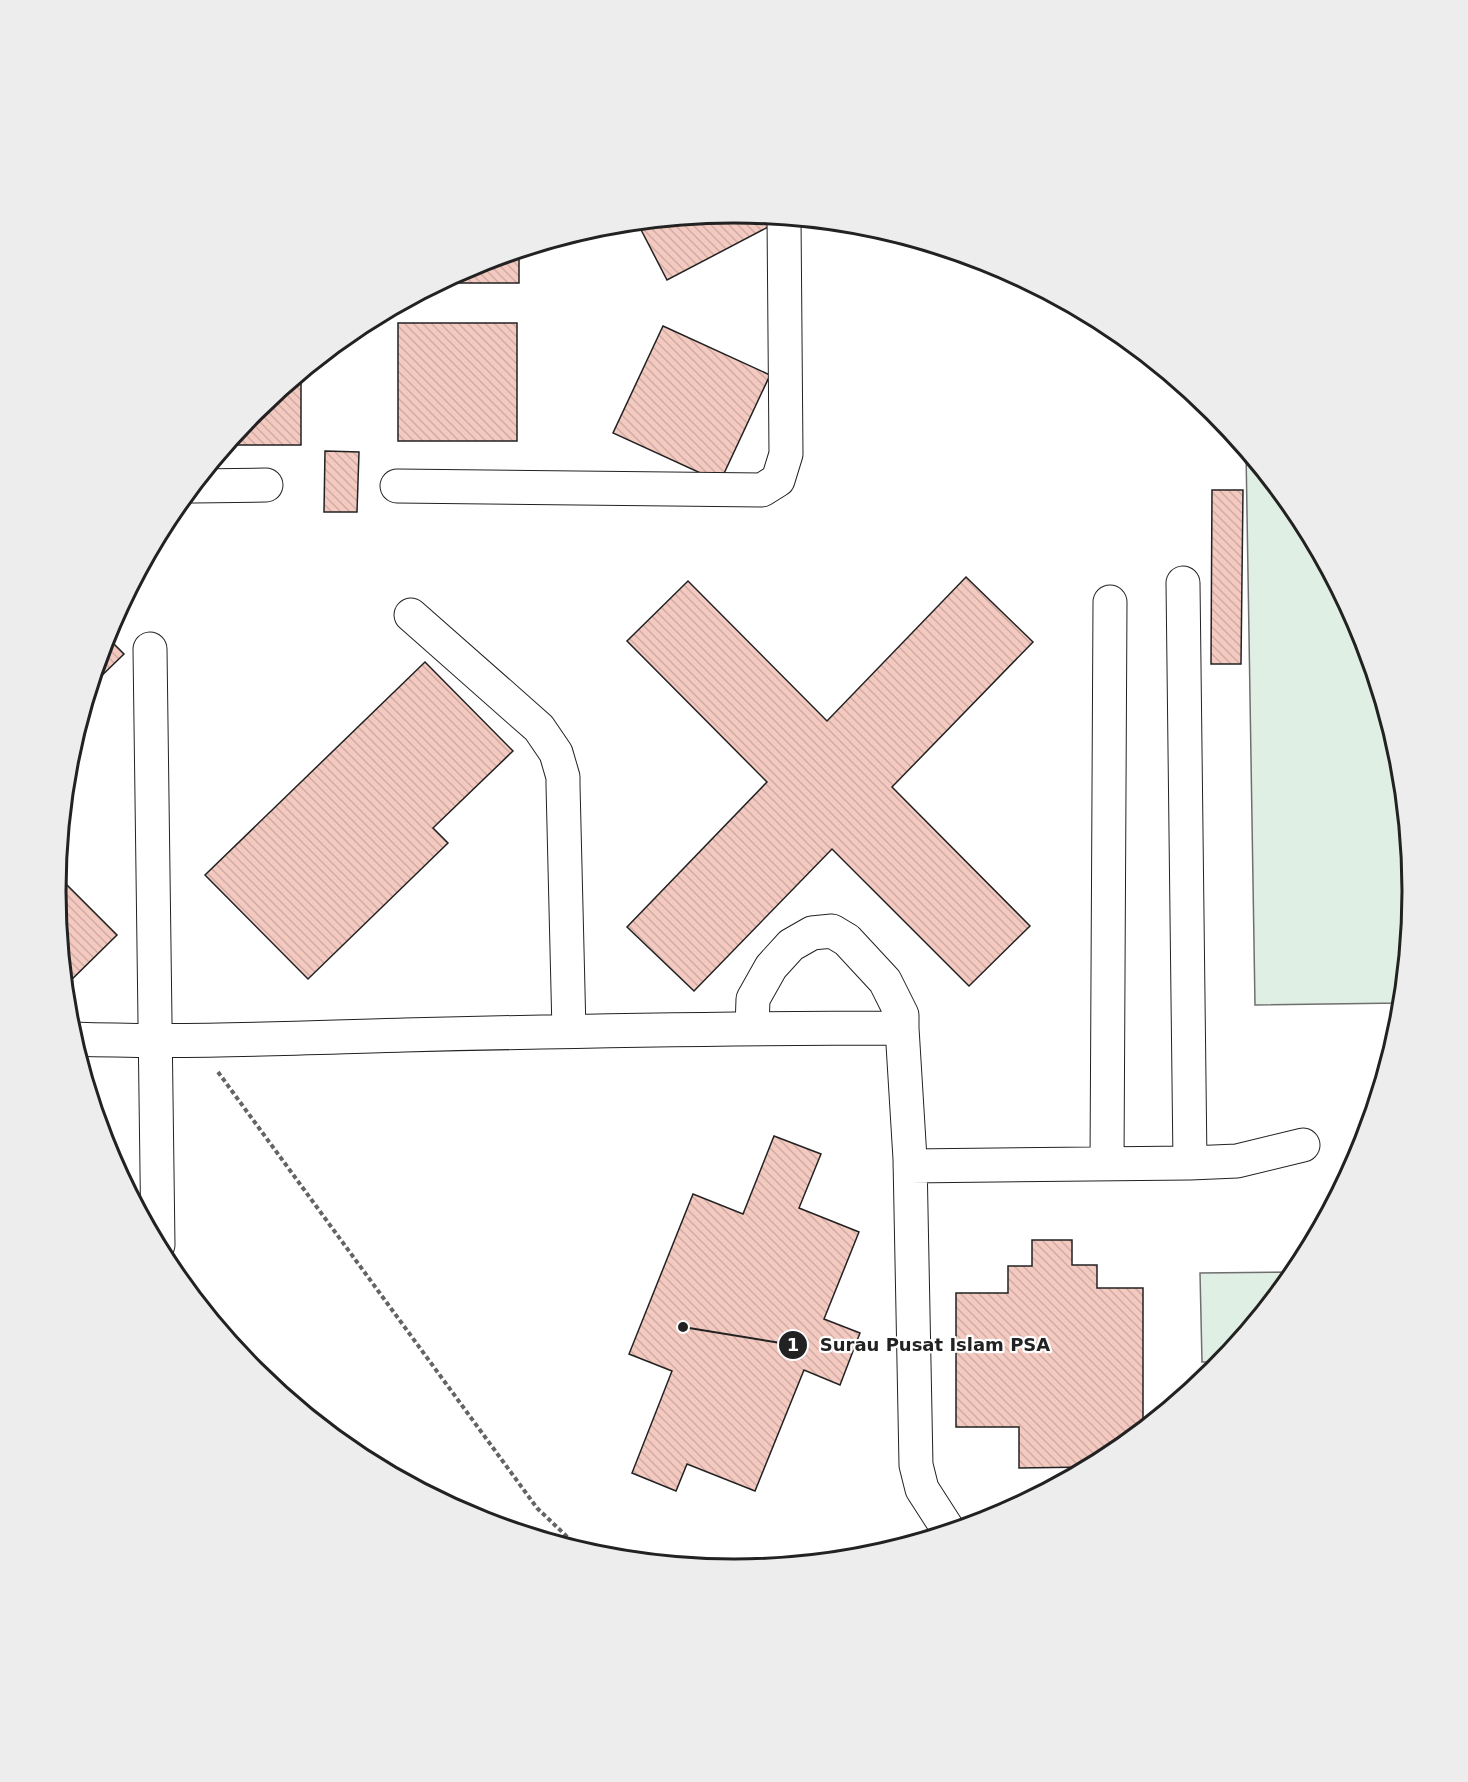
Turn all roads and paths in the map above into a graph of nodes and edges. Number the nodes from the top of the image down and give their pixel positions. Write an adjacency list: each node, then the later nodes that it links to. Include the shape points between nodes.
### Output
1 (784, 225): 4 (lane, via 786,454 778,480 762,490)
2 (266, 485): 3 (lane)
3 (203, 486)
4 (397, 486)
5 (1183, 583): 16 (lane)
6 (1110, 602): 17 (lane)
7 (411, 615): 11 (lane, via 539,728 556,753 563,777)
8 (150, 649): 14 (lane)
9 (752, 1028): 10 (lane); 10 (lane, via 753,999 771,967 791,945 812,933 832,931 846,940 885,981 902,1015); 11 (lane)
10 (902, 1028): 18 (lane)
11 (569, 1031): 13 (lane)
12 (83, 1039): 14 (lane)
13 (194, 1040): 14 (lane); 21 (path, via 537,1508)
14 (155, 1041): 19 (lane)
15 (1303, 1145): 16 (lane, via 1237,1161)
16 (1190, 1163): 17 (lane)
17 (1107, 1164): 18 (lane)
18 (910, 1166): 20 (lane, via 916,1465 922,1489)
19 (158, 1229)
20 (945, 1525)
21 (568, 1538)

